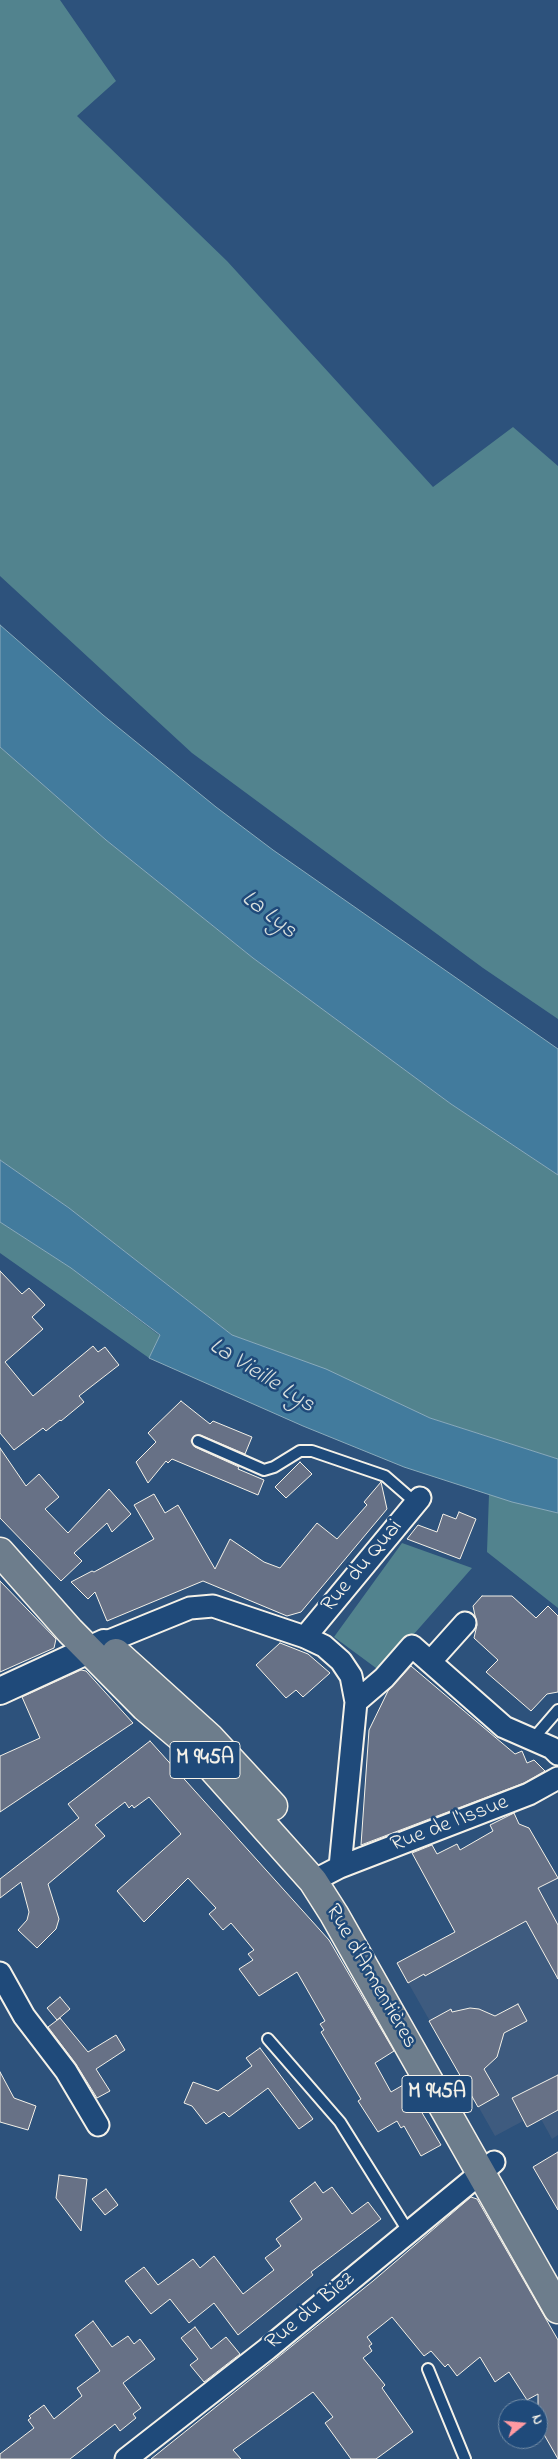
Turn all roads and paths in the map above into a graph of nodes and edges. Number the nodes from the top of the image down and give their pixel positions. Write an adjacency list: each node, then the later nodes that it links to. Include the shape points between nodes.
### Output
1 (198, 1441): 2 (lane, via 264,1470 300,1451 312,1451 385,1476)
2 (418, 1500): 5 (street, Rue du Quai)
3 (0, 1552): 6 (main road, M 945A)
4 (465, 1623): 7 (street)
5 (305, 1637): 6 (street, via 222,1608 202,1606 179,1612); 9 (street, via 324,1646 341,1661 350,1676)
6 (96, 1646): 8 (street); 14 (main road, M 945A, via 145,1707 196,1750)
7 (430, 1662): 9 (street, via 412,1646 384,1678); 11 (street, via 504,1727)
8 (0, 1691)
9 (356, 1702): 14 (street)
10 (558, 1710): 11 (lane)
11 (533, 1739): 12 (street)
12 (558, 1754)
13 (558, 1778): 14 (street, Rue de l'Issue, via 528,1794)
14 (327, 1874): 18 (main road, Rue d'Armentières / M 945A, via 360,1926)
15 (0, 1973): 17 (street, via 24,2016 66,2071)
16 (268, 2039): 19 (lane, via 340,2122)
17 (98, 2125)
18 (488, 2167): 19 (street, Rue du Biez); 20 (main road, Rue d'Armentières / M 945A); 21 (main road, Rue d'Armentières / M 945A)
19 (408, 2231): 23 (street, Rue du Biez, via 260,2355)
20 (558, 2276)
21 (558, 2309)
22 (428, 2369): 24 (lane)
23 (126, 2459)
24 (465, 2459)

